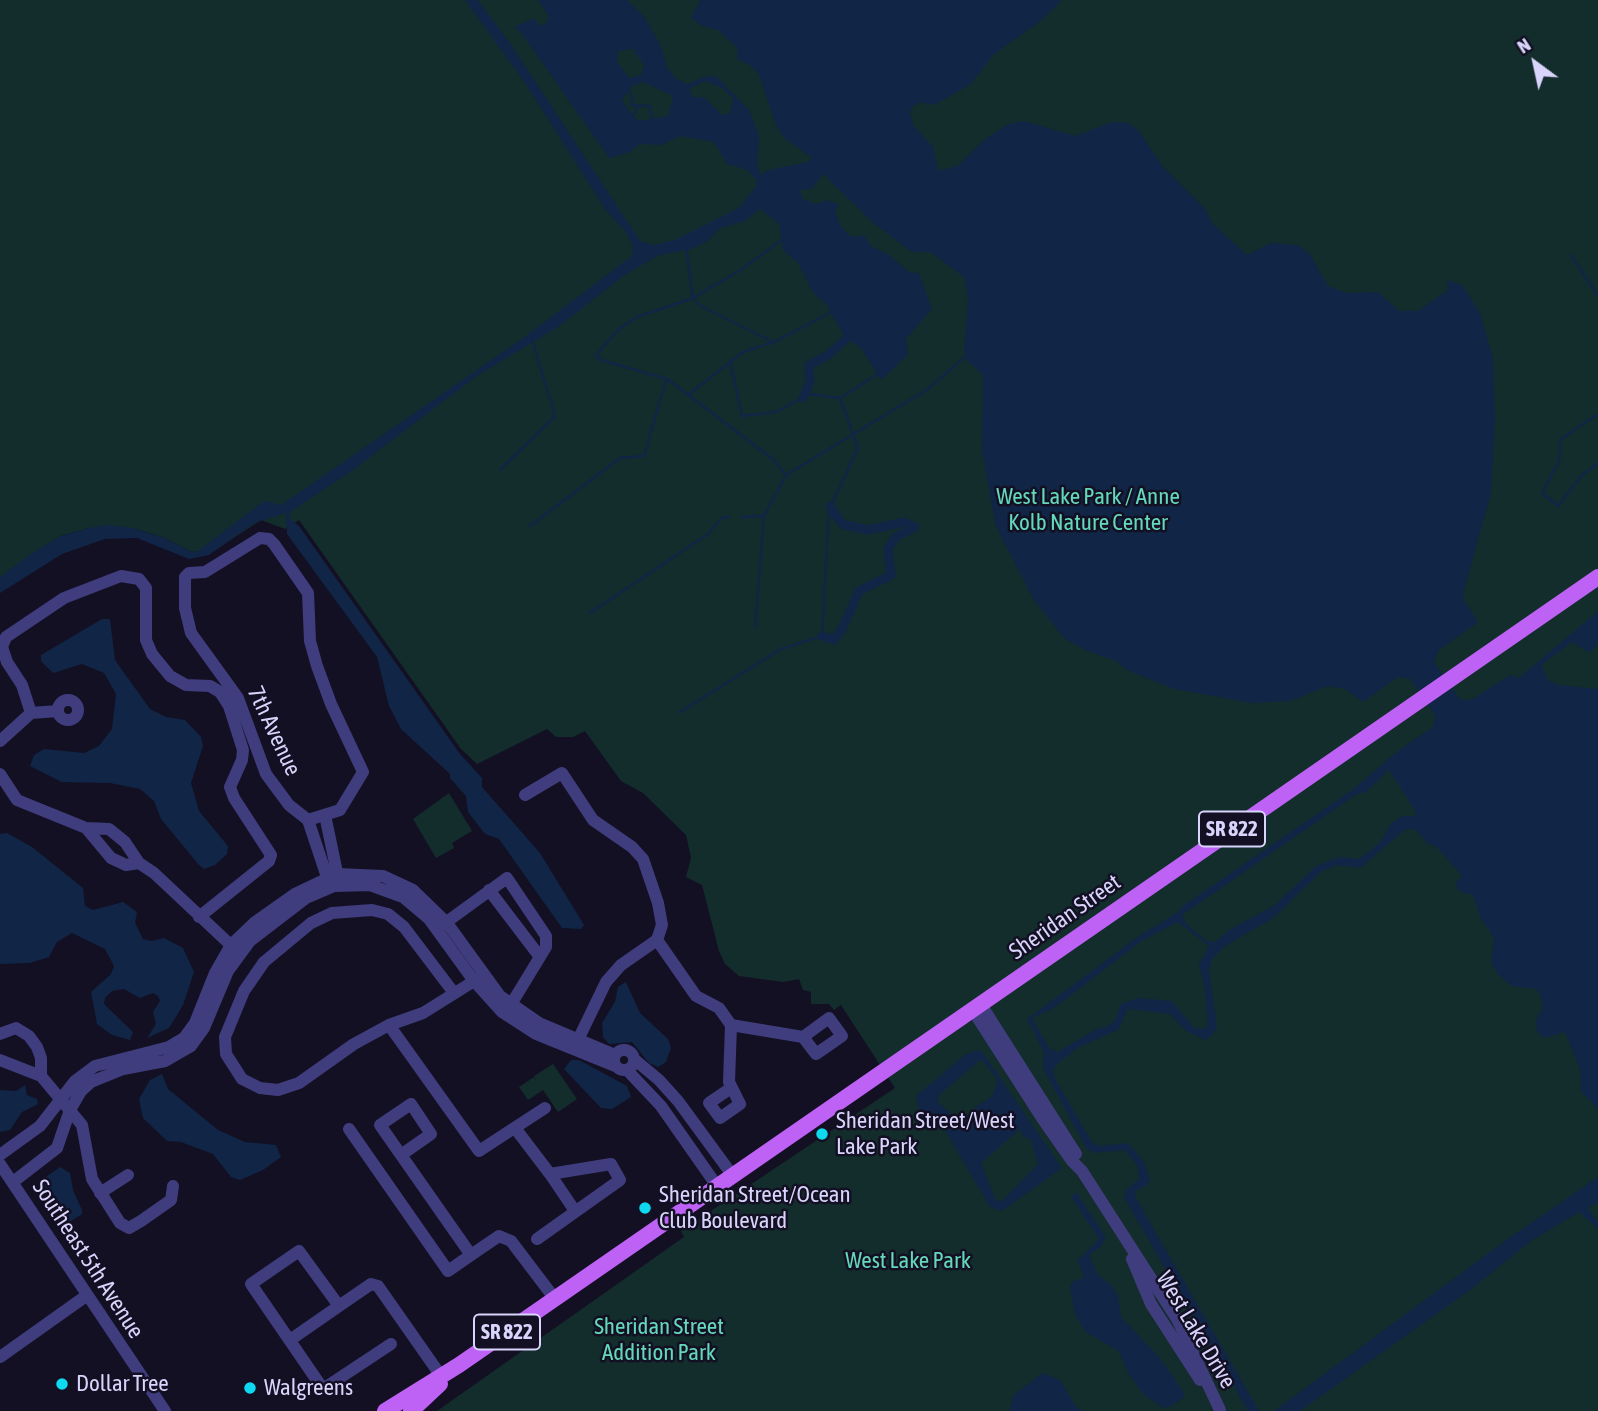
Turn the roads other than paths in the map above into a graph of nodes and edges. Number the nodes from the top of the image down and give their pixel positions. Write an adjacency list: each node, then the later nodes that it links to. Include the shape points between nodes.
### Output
1 (1598, 576): 22 (main road, Sheridan Street / SR 822)
2 (58, 711): 3 (street)
3 (31, 713): 4 (street); 15 (street, via 2,648 6,637 64,598 121,576 139,579 146,587 146,640 152,654 170,676 186,685 210,686 229,706 243,750 230,787 271,855)
4 (0, 741)
5 (0, 774): 9 (street, via 17,800)
6 (525, 795): 17 (street, via 562,773 593,820 643,859 662,925)
7 (325, 815): 8 (street); 8 (street, 7th Avenue, via 340,810 363,772 318,668 310,641 308,593 269,539 260,538 205,572 185,576 185,608 191,634 238,698 266,774 289,805); 10 (street)
8 (309, 820): 11 (street)
9 (86, 828): 12 (street, via 111,858 126,865); 12 (street, via 109,829)
10 (330, 839): 11 (street); 13 (street)
11 (315, 842): 13 (street)
12 (139, 863): 15 (street)
13 (334, 881): 16 (street, via 383,876 397,881 428,902); 18 (street, via 295,894 254,923)
14 (489, 890): 16 (street); 19 (street); 19 (street, via 507,878 546,936)
15 (199, 917): 18 (street)
16 (442, 926): 20 (street)
17 (657, 940): 25 (street, via 696,996 719,1008); 30 (street, via 621,965 606,982)
18 (235, 949): 26 (street, via 215,973)
19 (540, 957): 23 (street)
20 (478, 978): 21 (street); 23 (street)
21 (454, 993): 24 (street, via 423,1013); 28 (street, via 404,926 388,914 372,909 332,912 264,961 244,991)
22 (976, 1006): 45 (main road, Sheridan Street / SR 822); 51 (street, West Lake Drive, via 1049,1129)
23 (508, 1010): 30 (street)
24 (389, 1025): 28 (street, via 299,1083 278,1090 242,1079 229,1064); 38 (street, via 479,1151)
25 (731, 1025): 29 (street); 34 (street)
26 (200, 1026): 28 (street); 35 (street, via 169,1046 95,1066); 37 (street, via 191,1046 179,1056 91,1082)
27 (0, 1034): 33 (street, via 16,1028 29,1036 41,1058)
28 (225, 1037)
29 (803, 1037)
30 (576, 1044): 32 (street)
31 (0, 1060): 33 (street)
32 (623, 1062): 45 (street, via 659,1080); 48 (street, via 669,1116)
33 (40, 1076): 35 (street)
34 (731, 1087)
35 (61, 1098): 37 (street); 40 (street, via 40,1126)
36 (545, 1108): 38 (street)
37 (70, 1110): 46 (street, via 57,1148); 49 (street, via 82,1125 92,1179)
38 (515, 1128): 43 (street)
39 (349, 1129): 53 (street, via 448,1271)
40 (0, 1155)
41 (401, 1155): 53 (street)
42 (0, 1164): 46 (street, Southeast 5th Avenue)
43 (550, 1174): 50 (street); 50 (street, via 611,1164 620,1180)
44 (128, 1175): 49 (street)
45 (733, 1176): 48 (main road, Sheridan Street / SR 822)
46 (13, 1182): 54 (street, Southeast 5th Avenue)
47 (173, 1186): 49 (street, via 171,1200 129,1228 120,1223)
48 (717, 1186): 56 (main road, Sheridan Street / SR 822)
49 (100, 1193)
50 (575, 1211): 52 (street)
51 (1121, 1233): 55 (street, West Lake Drive); 57 (street, West Lake Drive)
52 (537, 1239)
53 (471, 1255): 56 (street, via 499,1236 511,1241)
54 (86, 1296): 61 (street); 65 (street, Southeast 5th Avenue)
55 (1163, 1296): 57 (street); 64 (street, West Lake Drive)
56 (556, 1298): 62 (main road, Sheridan Street / SR 822)
57 (1151, 1304): 64 (street, West Lake Drive)
58 (339, 1306): 59 (street); 59 (street, via 299,1251 251,1284); 63 (street, via 371,1284 378,1286)
59 (289, 1340): 60 (street, via 323,1389)
60 (391, 1344)
61 (0, 1357)
62 (459, 1365): 63 (main road, Sheridan Street / SR 822); 67 (main road, Sheridan Street / SR 822)
63 (441, 1376): 66 (main road, Sheridan Street / SR 822)
64 (1220, 1410)
65 (165, 1411)
66 (384, 1411)
67 (411, 1411)

